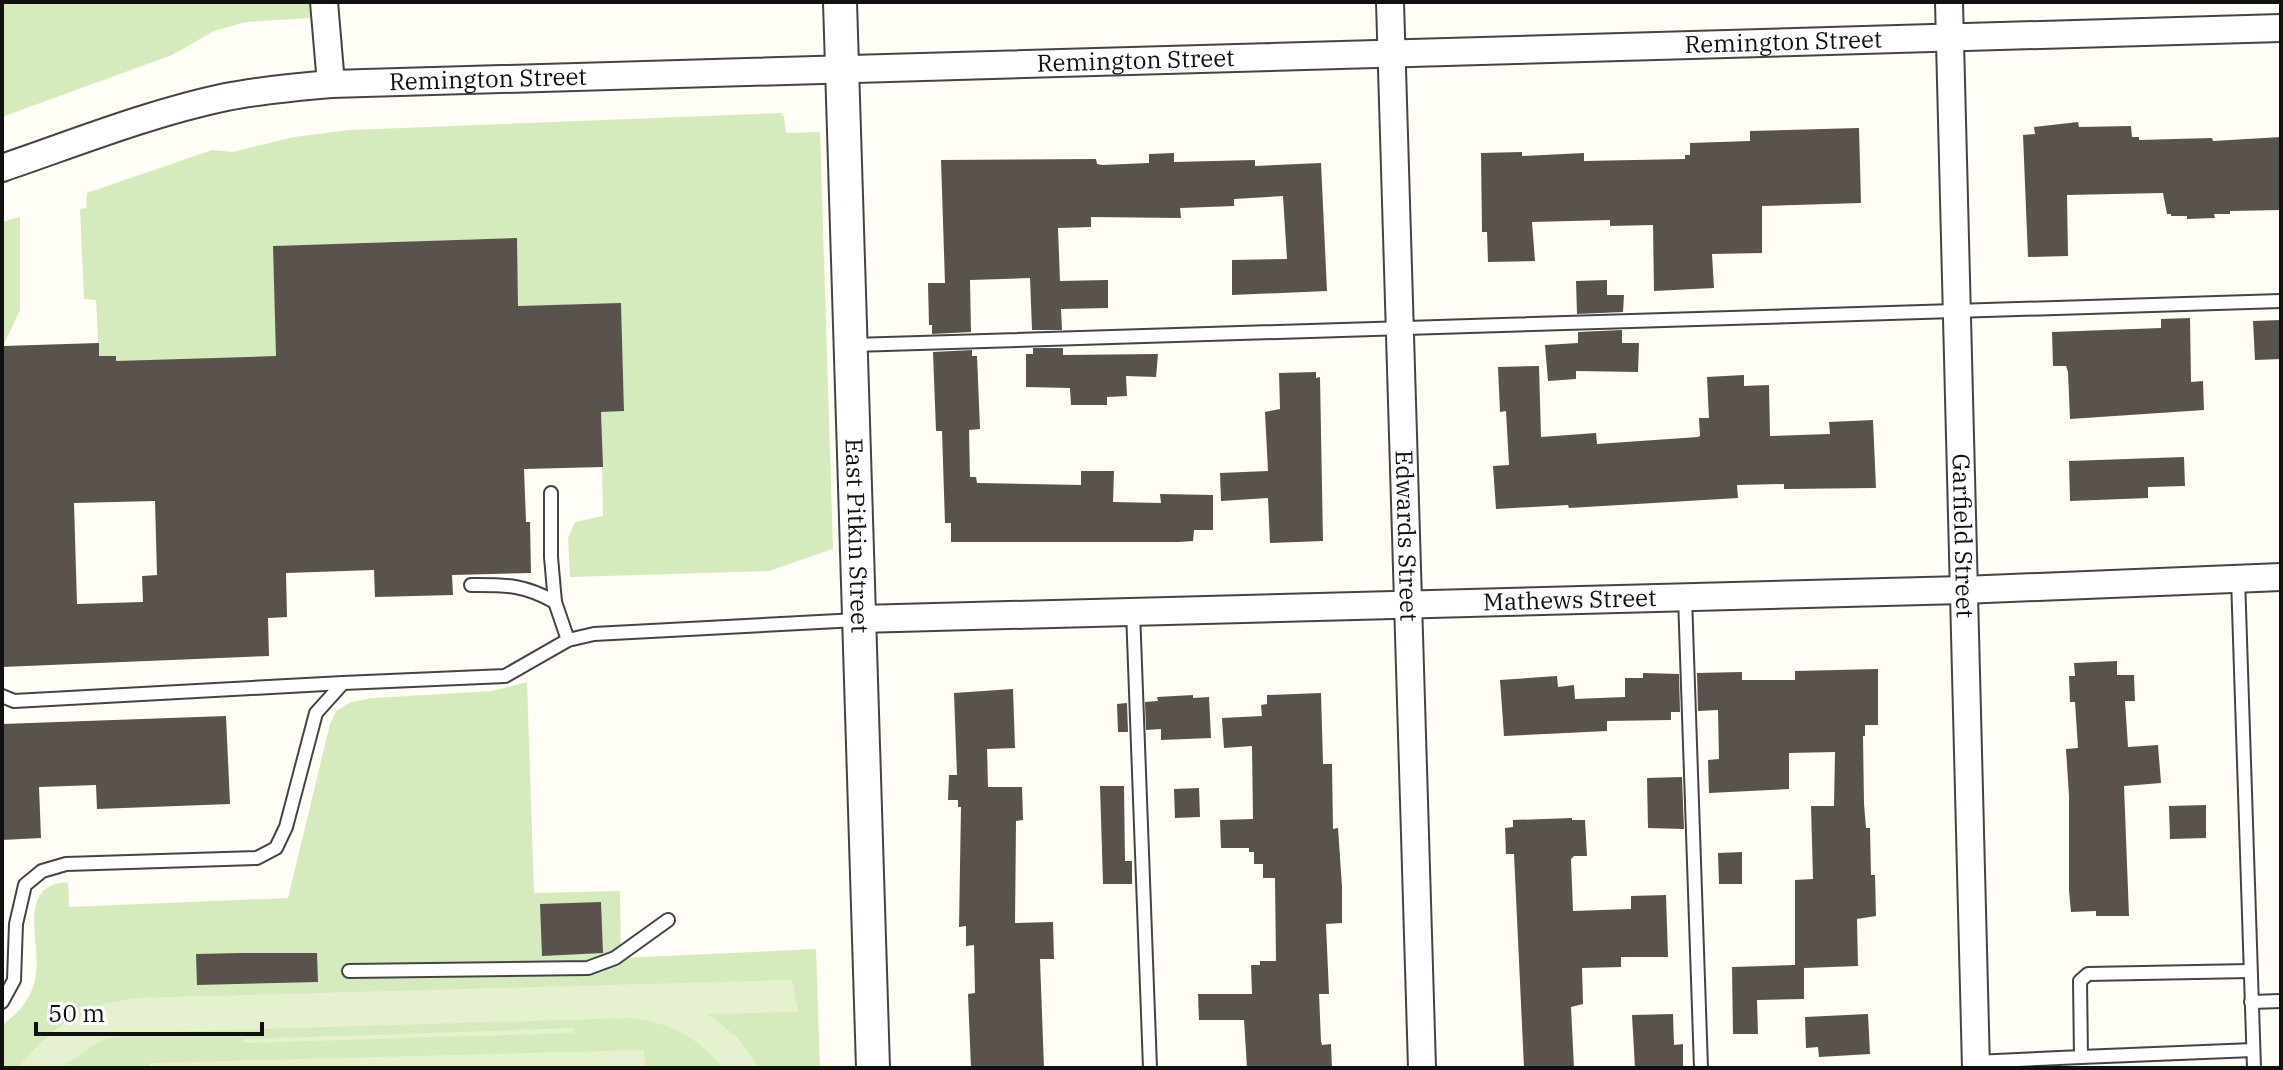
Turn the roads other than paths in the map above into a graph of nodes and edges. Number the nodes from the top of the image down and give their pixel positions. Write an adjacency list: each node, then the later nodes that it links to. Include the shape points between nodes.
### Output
1 (324, 2): 9 (street)
2 (840, 2): 8 (street, East Pitkin Street)
3 (1390, 2): 7 (street, Edwards Street)
4 (1949, 2): 6 (street, Garfield Street)
5 (2281, 28): 6 (street, Remington Street)
6 (1951, 36): 7 (street, Remington Street); 12 (street, Garfield Street)
7 (1392, 53): 8 (street, Remington Street); 13 (street, Edwards Street)
8 (842, 68): 9 (street, Remington Street); 14 (street, East Pitkin Street)
9 (331, 84): 10 (street, Remington Street, via 224,98)
10 (2, 168)
11 (2281, 301): 12 (lane)
12 (1957, 309): 13 (lane); 19 (street, Garfield Street)
13 (1400, 328): 14 (lane); 22 (street, Edwards Street)
14 (850, 345): 24 (street, East Pitkin Street)
15 (551, 493): 21 (lane)
16 (2281, 577): 17 (street, Mathews Street)
17 (2238, 578): 19 (street, Mathews Street); 30 (lane)
18 (471, 585): 21 (lane, via 532,589)
19 (1963, 590): 20 (street, Mathews Street); 36 (street, Garfield Street)
20 (1685, 597): 22 (street, Mathews Street); 40 (lane)
21 (555, 602): 25 (lane)
22 (1408, 603): 23 (street, Mathews Street); 39 (street, Edwards Street)
23 (1133, 611): 24 (street, Mathews Street); 38 (lane)
24 (860, 619): 25 (lane, via 658,629); 37 (street, East Pitkin Street)
25 (568, 640): 26 (lane, via 505,676)
26 (343, 683): 27 (lane, via 14,701); 32 (lane, via 316,713 276,848 257,858 66,864 42,871 25,885 16,924 14,980)
27 (2, 696)
28 (668, 920): 29 (lane, via 615,958 588,968)
29 (349, 971)
30 (2250, 971): 33 (lane); 35 (lane, via 2088,974 2080,981)
31 (2281, 1001): 33 (lane)
32 (2, 1002)
33 (2251, 1002): 34 (lane)
34 (2253, 1050): 35 (lane); 41 (lane)
35 (2081, 1057): 36 (lane)
36 (1976, 1065)
37 (873, 1068)
38 (1150, 1068)
39 (1422, 1068)
40 (1701, 1068)
41 (2254, 1068)

